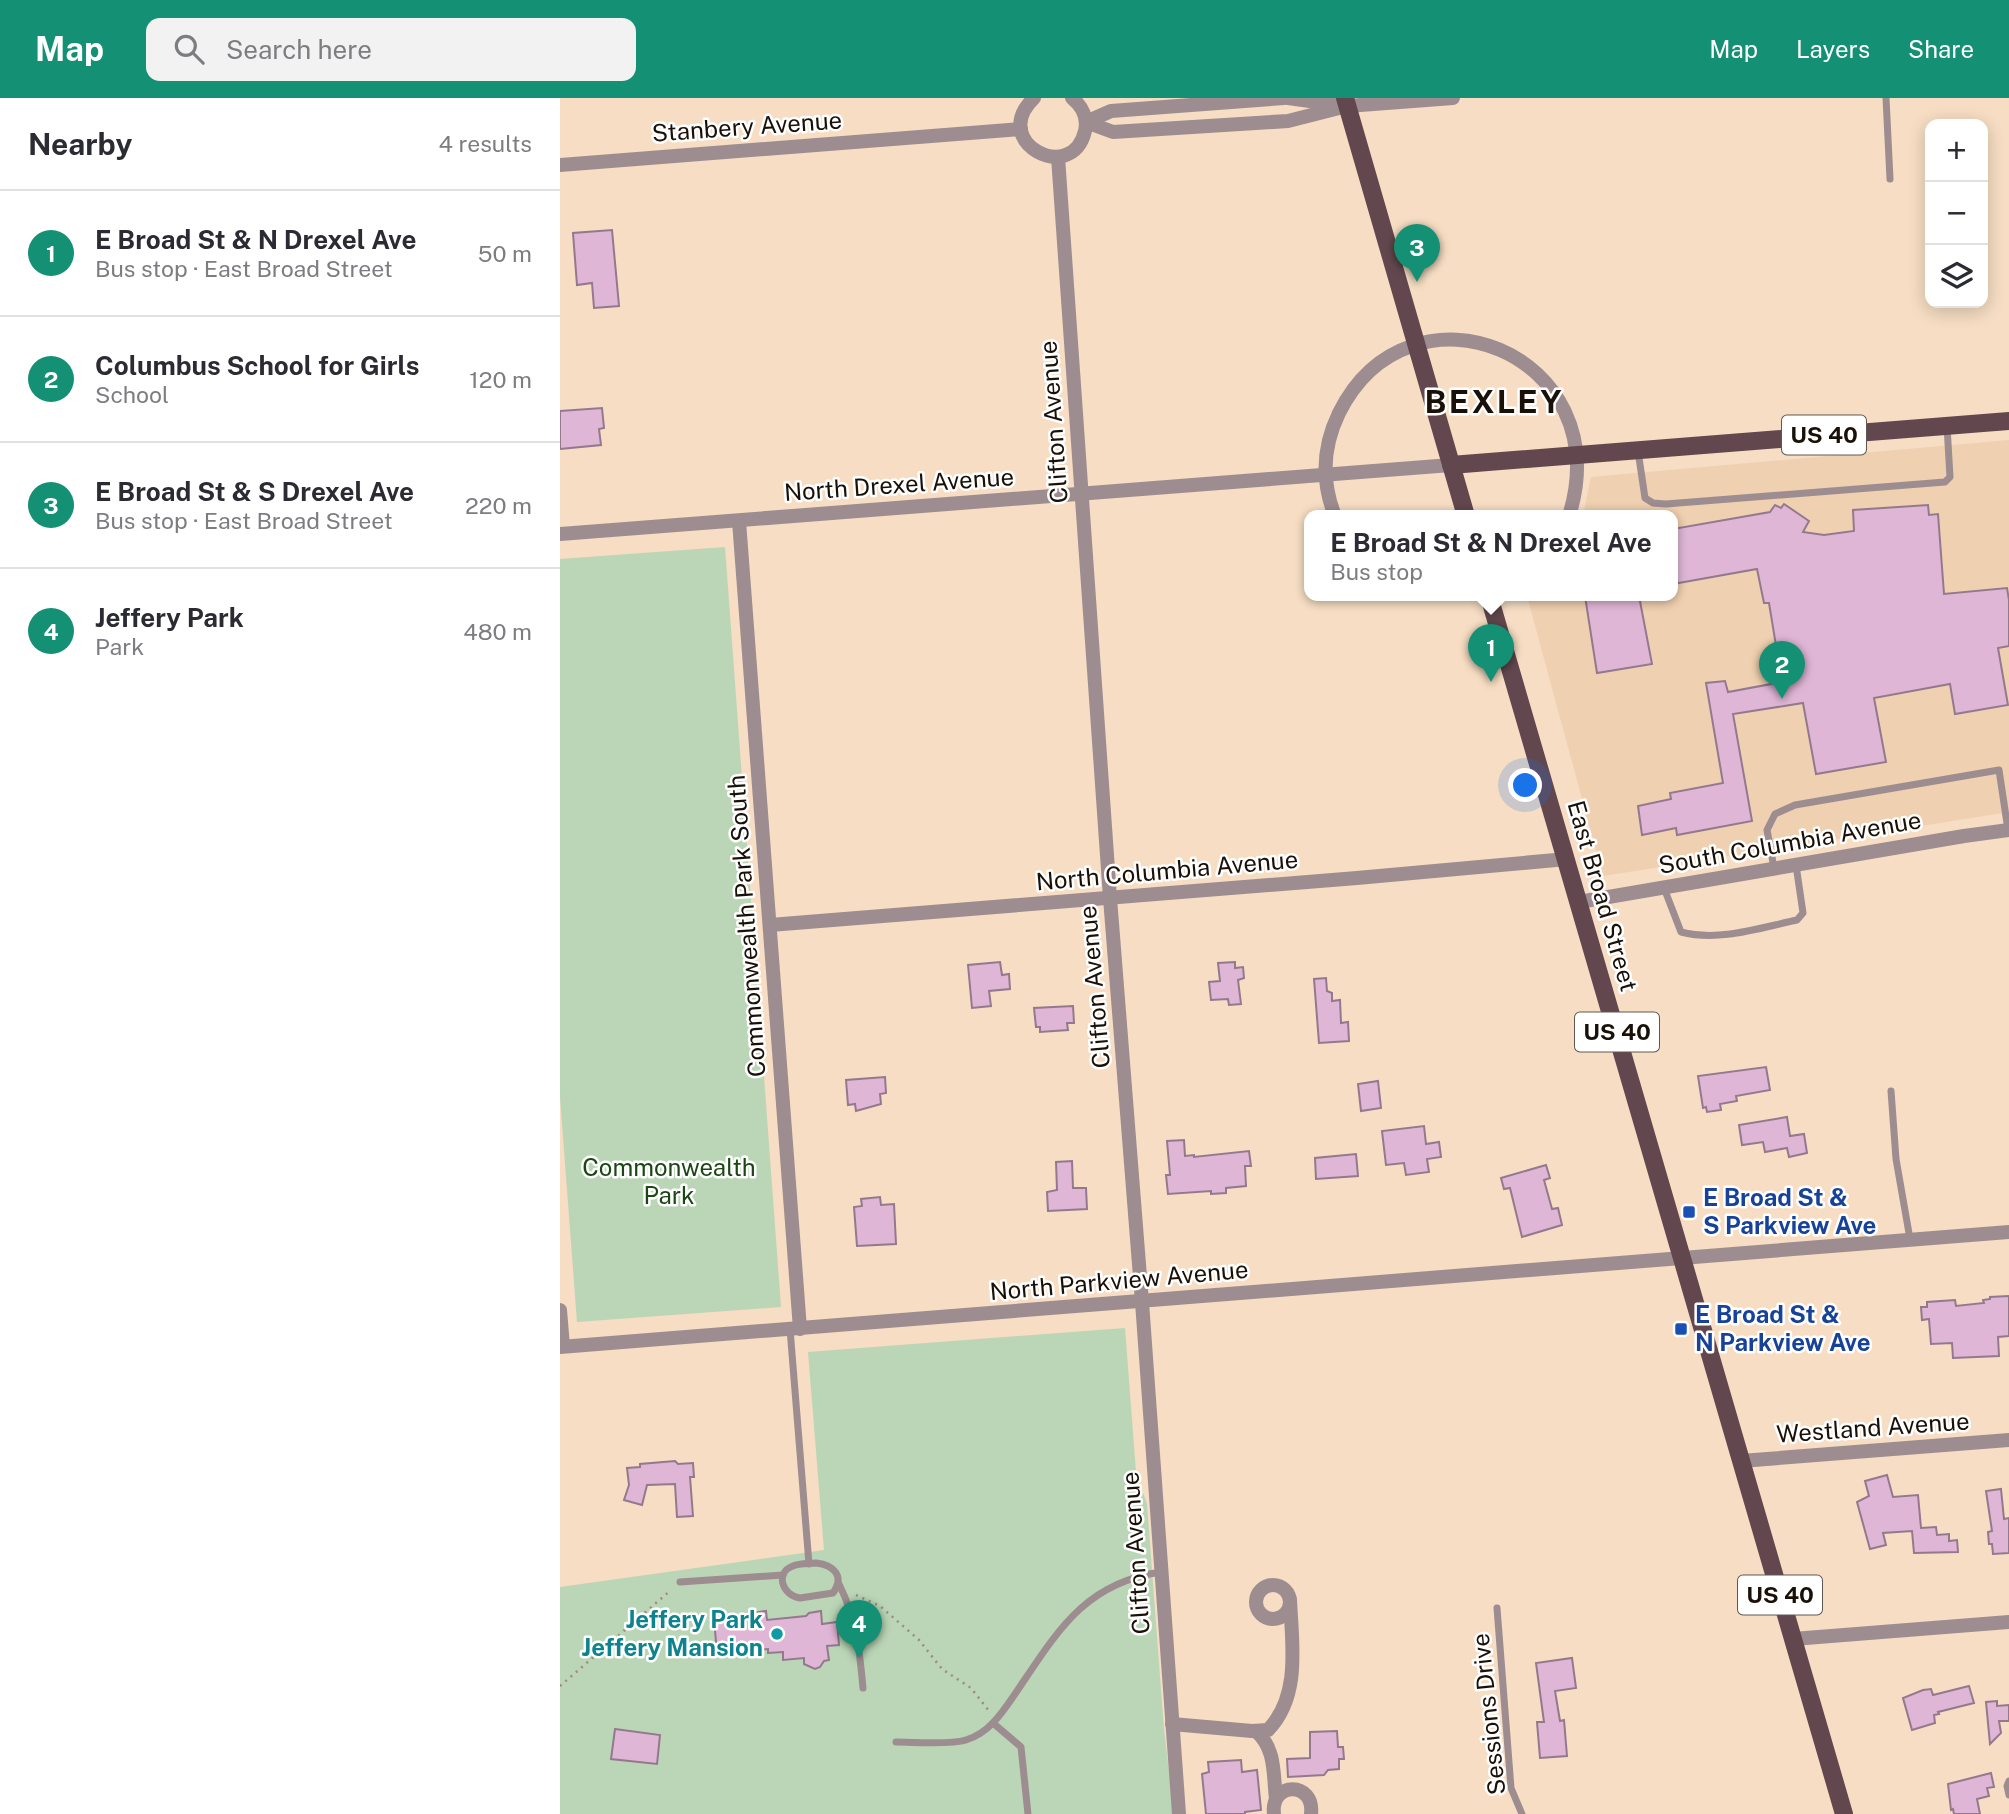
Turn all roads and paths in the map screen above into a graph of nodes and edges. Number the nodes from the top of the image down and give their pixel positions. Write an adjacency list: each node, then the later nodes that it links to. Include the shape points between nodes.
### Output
1 (1034, 98): 8 (street, via 1025,107)
2 (1072, 98): 7 (street, via 1082,108)
3 (1286, 98): 6 (street); 7 (street, via 1111,111)
4 (1453, 98): 6 (street)
5 (1886, 98): 11 (lane)
6 (1346, 102): 7 (street, via 1288,121 1113,132); 12 (main road)
7 (1086, 122): 9 (street, via 1076,148)
8 (1021, 129): 9 (street, via 1030,147); 10 (street, Stanbery Avenue)
9 (1058, 157): 19 (street, Clifton Avenue)
10 (560, 165)
11 (1890, 179)
12 (1416, 345): 16 (street, via 1469,340 1492,346 1535,370 1562,406); 17 (main road); 18 (street, via 1378,364 1348,394 1331,428)
13 (2009, 421): 14 (main road, US 40)
14 (1947, 426): 15 (main road, US 40); 15 (lane, via 1951,466 1945,482 1666,504 1645,498)
15 (1638, 450): 16 (main road, US 40)
16 (1578, 455): 17 (main road, US 40); 22 (street)
17 (1451, 465): 18 (street, North Drexel Avenue); 21 (main road)
18 (1325, 475): 19 (street, North Drexel Avenue); 20 (street)
19 (1081, 494): 23 (street, North Drexel Avenue); 31 (street, Clifton Avenue)
20 (1333, 510)
21 (1464, 510)
22 (1570, 510)
23 (739, 521): 24 (street, North Drexel Avenue); 33 (street, Commonwealth Park South)
24 (560, 534)
25 (1490, 601): 27 (main road, East Broad Street / US 40)
26 (2008, 830): 28 (street, South Columbia Avenue); 29 (lane, via 1999,769 1795,805 1775,814 1767,830)
27 (1567, 859): 31 (street, North Columbia Avenue); 32 (main road, East Broad Street / US 40)
28 (1796, 865): 29 (street, South Columbia Avenue); 30 (lane, via 1803,913 1797,920 1727,934 1701,937 1681,932)
29 (1774, 869): 30 (street, South Columbia Avenue)
30 (1664, 888): 32 (street, South Columbia Avenue)
31 (1110, 898): 33 (street, North Columbia Avenue); 38 (street, Clifton Avenue)
32 (1579, 902): 37 (main road, East Broad Street / US 40)
33 (770, 925): 40 (street, Commonwealth Park South)
34 (1891, 1091): 36 (lane, via 1896,1160)
35 (2009, 1232): 36 (street, North Parkview Avenue)
36 (1910, 1240): 37 (street, North Parkview Avenue)
37 (1681, 1258): 38 (street, North Parkview Avenue); 43 (main road, East Broad Street / US 40)
38 (1142, 1302): 40 (street, North Parkview Avenue); 45 (street, Clifton Avenue)
39 (560, 1310): 41 (street)
40 (795, 1329): 41 (street, North Parkview Avenue); 44 (lane)
41 (561, 1347)
42 (2009, 1440): 43 (street, Westland Avenue)
43 (1741, 1461): 52 (main road, East Broad Street / US 40)
44 (809, 1563): 46 (lane, via 790,1567); 48 (lane, via 829,1565)
45 (1161, 1572): 55 (lane, via 1125,1581 1082,1605); 56 (street, Clifton Avenue)
46 (783, 1575): 47 (lane); 48 (lane, via 785,1591 794,1598 828,1595)
47 (680, 1583): 53 (path)
48 (841, 1588): 54 (lane, via 858,1635); 55 (path, via 880,1606 919,1640 942,1670 971,1688 990,1711)
49 (1290, 1600): 57 (street, via 1292,1681 1278,1720 1268,1730)
50 (1497, 1608): 66 (lane, Sessions Drive, via 1511,1788)
51 (2009, 1622): 52 (street)
52 (1793, 1639): 67 (main road, East Broad Street / US 40)
53 (560, 1686)
54 (863, 1688)
55 (993, 1723): 58 (lane, via 964,1741); 62 (lane, via 1021,1747)
56 (1172, 1724): 57 (street); 63 (street, Clifton Avenue)
57 (1256, 1731): 61 (street, via 1270,1751)
58 (896, 1742)
59 (2009, 1782): 60 (lane)
60 (2009, 1795)
61 (1276, 1799): 64 (street); 65 (street, via 1285,1791 1297,1790 1308,1797)
62 (1028, 1814)
63 (1179, 1814)
64 (1274, 1814)
65 (1311, 1814)
66 (1522, 1814)
67 (1844, 1814)

